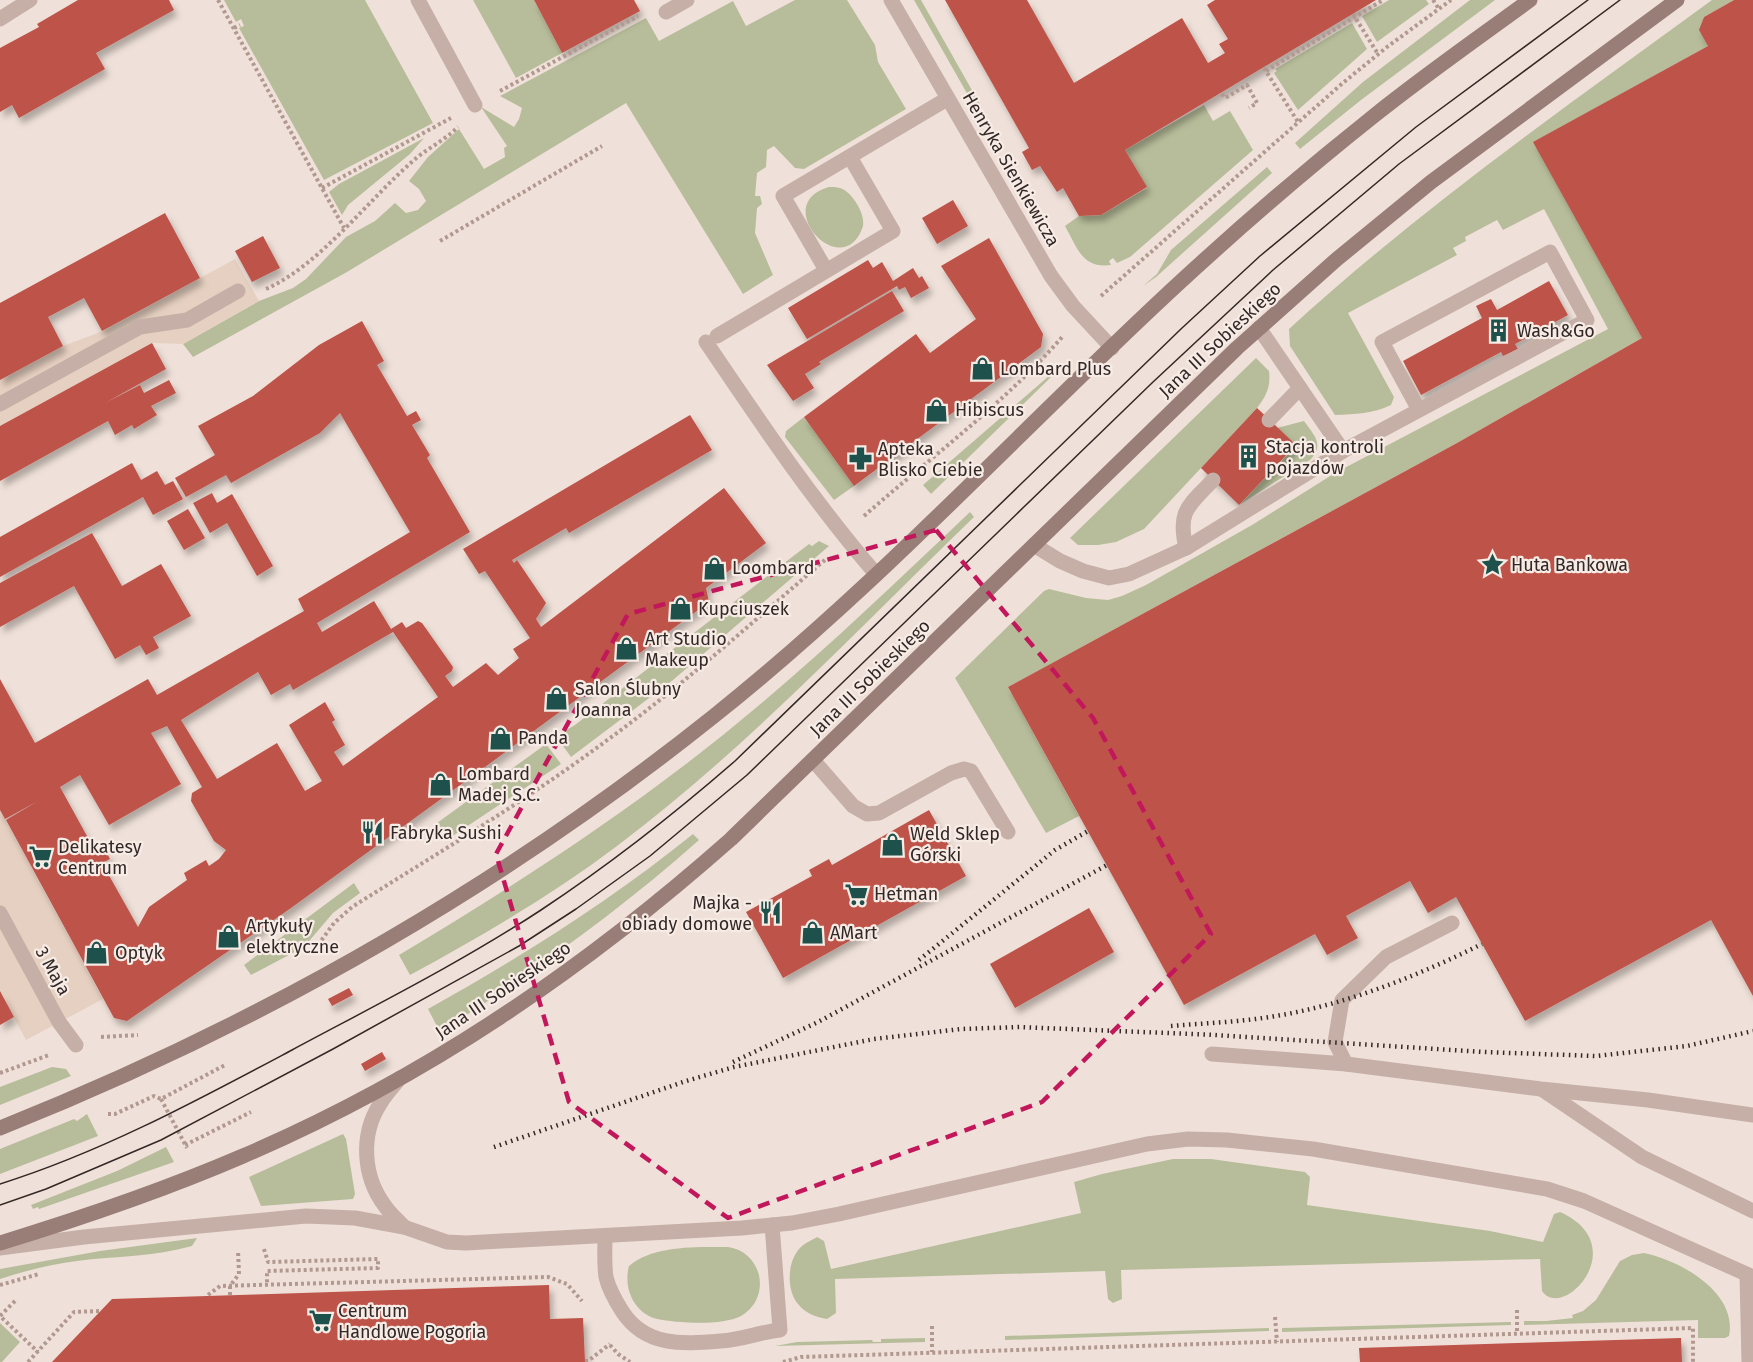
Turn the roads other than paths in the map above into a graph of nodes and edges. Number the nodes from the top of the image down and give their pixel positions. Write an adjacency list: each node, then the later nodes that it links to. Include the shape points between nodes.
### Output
1 (30, 0): 8 (street)
2 (418, 0): 10 (street)
3 (687, 0): 7 (street)
4 (891, 0): 9 (street, Henryka Sienkiewicza)
5 (1530, 0): 15 (main road, via 1298,177)
6 (1677, 0): 14 (main road, Jana III Sobieskiego, via 1431,182)
7 (666, 12)
8 (0, 19)
9 (947, 99): 11 (street); 15 (street, Henryka Sienkiewicza, via 1058,288)
10 (475, 105)
11 (850, 157): 12 (street, via 783,196); 12 (street, via 893,231)
12 (826, 270): 24 (street, via 712,339 789,465)
13 (238, 291): 17 (street, via 187,320 140,327)
14 (1259, 328): 16 (street); 22 (main road, Jana III Sobieskiego)
15 (1112, 348): 24 (main road)
16 (1300, 388): 19 (street); 20 (street)
17 (0, 404)
18 (1419, 410): 18 (street, via 1587,320 1550,252 1382,342); 20 (street)
19 (1269, 420)
20 (1343, 451): 23 (street)
21 (1213, 480): 23 (street, via 1183,514 1181,530)
22 (1034, 545): 23 (street, via 1083,572 1109,578 1129,574); 25 (main road, Jana III Sobieskiego)
23 (1186, 548)
24 (876, 574): 35 (main road, via 714,716 597,804 485,879 359,955 218,1030 121,1077)
25 (813, 760): 26 (street, via 853,806 867,814 879,813 951,773 971,771); 32 (main road, Jana III Sobieskiego, via 722,847 602,947 540,992)
26 (1008, 832)
27 (0, 914): 29 (street, 3 Maja, via 59,1022)
28 (1452, 923): 31 (street, via 1386,957 1341,1000 1335,1042)
29 (76, 1045)
30 (1212, 1054): 31 (street)
31 (1346, 1064): 33 (street)
32 (400, 1078): 38 (street, via 380,1104 366,1141 367,1162 378,1196); 40 (main road, Jana III Sobieskiego, via 242,1157 167,1187)
33 (1541, 1089): 34 (street); 36 (street, via 1642,1157)
34 (1753, 1115)
35 (0, 1128)
36 (1753, 1211)
37 (772, 1225): 39 (street); 39 (street, via 780,1330 722,1341 658,1340 644,1335 629,1322 610,1292); 42 (street, via 839,1214 1147,1144 1227,1140 1313,1149 1547,1189 1584,1201)
38 (404, 1227): 39 (street, via 447,1242 466,1243); 41 (street, via 355,1218 306,1216)
39 (605, 1236)
40 (0, 1243)
41 (0, 1248)
42 (1750, 1276): 43 (street)
43 (1749, 1362)

